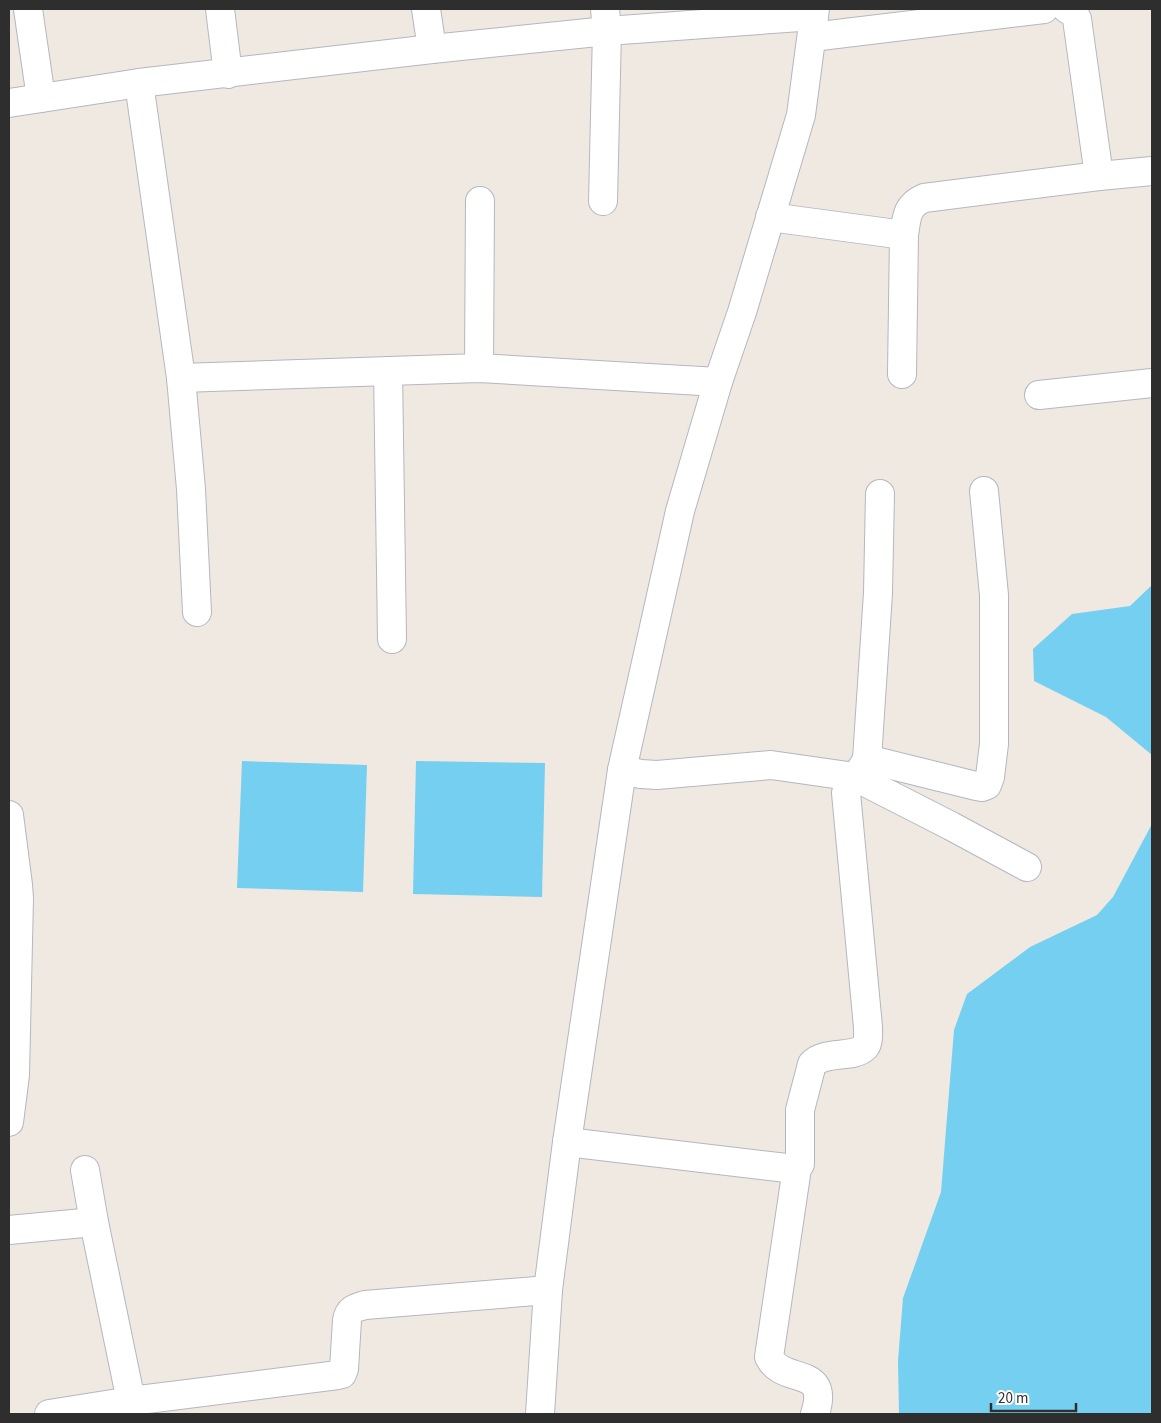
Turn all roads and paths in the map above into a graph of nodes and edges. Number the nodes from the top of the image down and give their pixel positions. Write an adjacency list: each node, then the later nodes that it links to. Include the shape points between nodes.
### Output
1 (28, 9): 11 (street)
2 (220, 9): 9 (street)
3 (426, 9): 8 (street)
4 (1044, 9): 7 (street)
5 (1067, 9): 14 (street, via 1074,12 1076,19)
6 (606, 20): 7 (street); 8 (street); 16 (street)
7 (814, 21): 17 (street, via 801,115)
8 (432, 49): 9 (street)
9 (228, 74): 10 (street)
10 (139, 83): 11 (street); 22 (street)
11 (41, 98): 12 (street)
12 (9, 103)
13 (1152, 171): 14 (street)
14 (1099, 176): 18 (street, via 924,198 911,206)
15 (480, 201): 19 (street)
16 (604, 201)
17 (770, 217): 18 (street); 23 (street)
18 (904, 235): 21 (street)
19 (479, 368): 20 (street); 23 (street)
20 (388, 371): 22 (street); 29 (street)
21 (902, 374)
22 (181, 378): 28 (street)
23 (718, 382): 31 (street, via 680,511)
24 (1152, 383): 25 (street)
25 (1040, 395)
26 (984, 491): 30 (street, via 994,595 994,744 987,785 982,787)
27 (880, 494): 30 (street, via 878,593)
28 (197, 612)
29 (392, 639)
30 (861, 768): 31 (street, via 771,765 658,775); 33 (street, via 951,826); 37 (street, via 849,785 846,797 868,1039 859,1050 822,1058 812,1064 800,1110 800,1164)
31 (622, 770): 36 (street)
32 (9, 815): 34 (street, via 18,885)
33 (1027, 867)
34 (14, 899): 35 (street, via 15,1075)
35 (9, 1122)
36 (567, 1142): 37 (street, via 792,1170); 41 (street)
37 (797, 1168): 46 (street, via 769,1357 777,1367 818,1388)
38 (85, 1170): 39 (street)
39 (94, 1222): 40 (street); 42 (street)
40 (9, 1230)
41 (548, 1290): 43 (street, via 354,1308 348,1314 342,1374); 45 (street)
42 (131, 1401): 43 (street); 44 (street)
43 (172, 1405)
44 (49, 1414)
45 (540, 1414)
46 (816, 1414)

